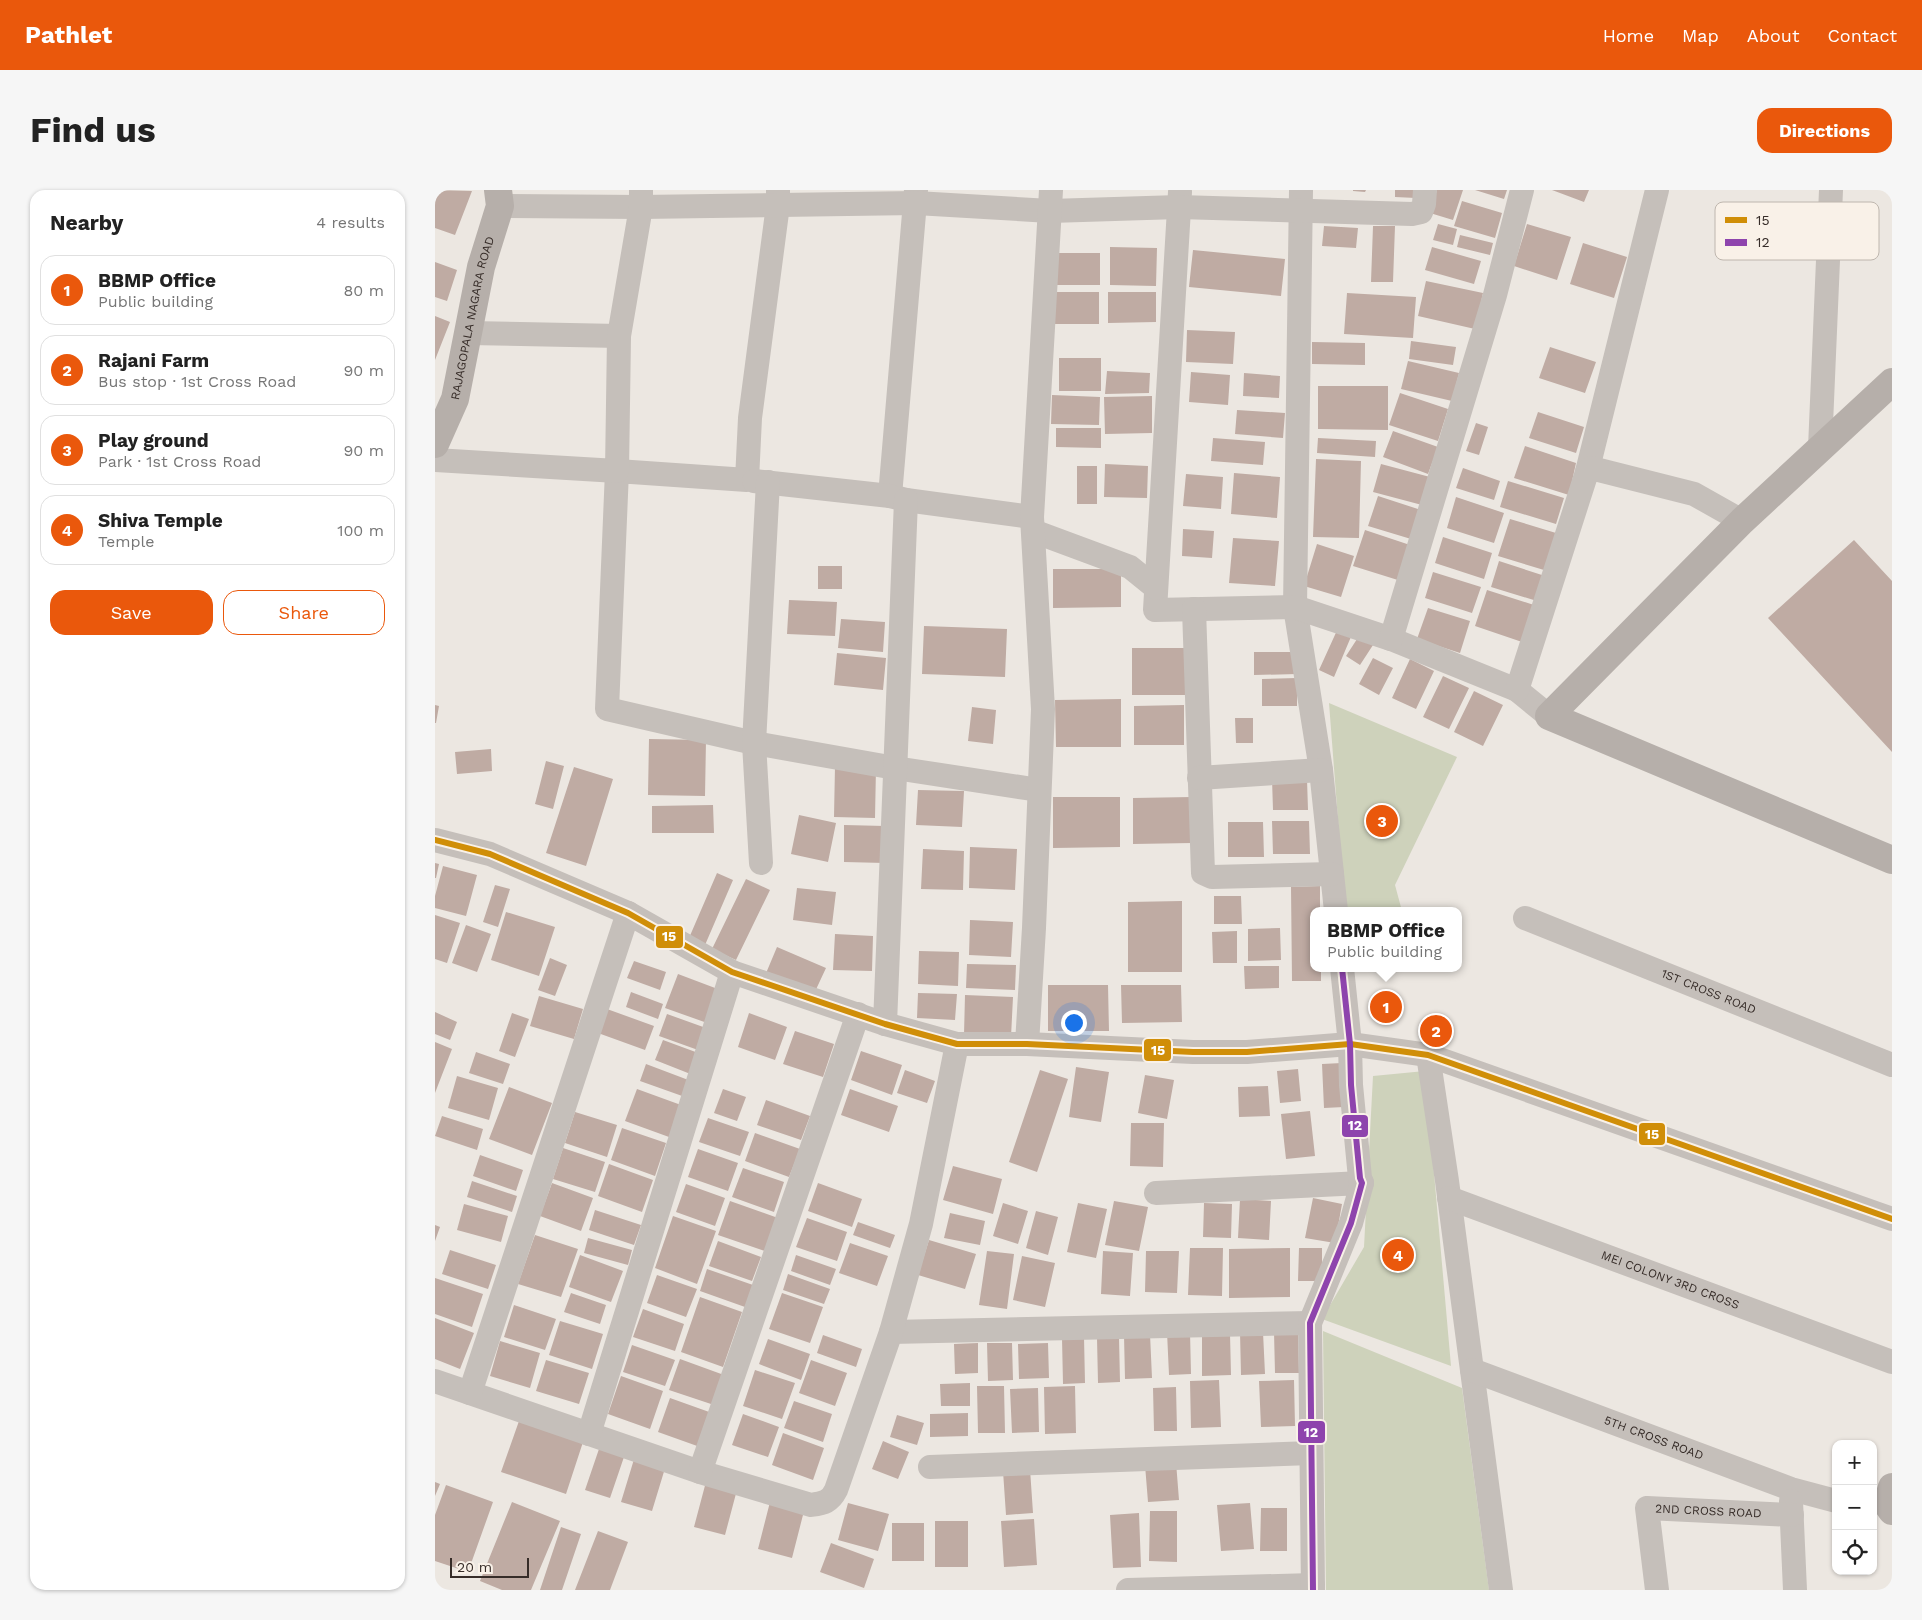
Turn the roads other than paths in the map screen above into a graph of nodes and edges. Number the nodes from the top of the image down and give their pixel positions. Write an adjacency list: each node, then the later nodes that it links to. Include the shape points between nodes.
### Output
1 (1425, 190): 10 (street, via 1421,212 1412,214)
2 (1522, 190): 27 (street, via 1495,295)
3 (1657, 190): 19 (street)
4 (916, 197): 7 (street); 9 (street); 21 (street)
5 (499, 198): 6 (street); 12 (street, RAJAGOPALA NAGARA ROAD, via 481,267)
6 (641, 198): 7 (street); 13 (street)
7 (778, 198): 20 (street, via 750,418)
8 (1180, 198): 9 (street); 10 (street); 24 (street)
9 (1050, 200): 23 (street)
10 (1301, 200): 25 (street)
11 (1828, 260): 16 (street)
12 (469, 333): 13 (street); 15 (street, RAJAGOPALA NAGARA ROAD, via 455,399)
13 (619, 336): 18 (street)
14 (1892, 382): 16 (street)
15 (435, 444)
16 (1820, 448): 22 (street)
17 (435, 460): 18 (street)
18 (617, 471): 20 (street); 30 (street, via 607,709)
19 (1587, 472): 22 (street, via 1591,468 1694,494); 28 (street)
20 (757, 481): 21 (street); 30 (street)
21 (898, 498): 23 (street); 31 (street)
22 (1742, 521): 29 (street)
23 (1033, 524): 24 (street, via 1130,567); 34 (street, via 1043,709)
24 (1156, 588): 26 (street, via 1155,610)
25 (1295, 607): 26 (street); 27 (street); 32 (street)
26 (1194, 609): 33 (street)
27 (1391, 638): 28 (street)
28 (1517, 690): 29 (street)
29 (1549, 716): 36 (street)
30 (754, 743): 31 (street); 37 (street)
31 (895, 768): 34 (street); 45 (street)
32 (1321, 770): 33 (street); 38 (street)
33 (1199, 778): 38 (street, via 1203,873 1212,877)
34 (1039, 790): 47 (street)
35 (435, 840): 40 (street, via 490,854)
36 (1892, 860)
37 (761, 862)
38 (1332, 874): 39 (street)
39 (1336, 907)
40 (628, 913): 42 (street); 60 (street)
41 (1525, 918): 50 (street, 1ST CROSS ROAD)
42 (733, 972): 44 (street); 61 (street)
43 (1342, 972): 48 (street)
44 (858, 1014): 45 (street); 64 (street)
45 (885, 1024): 46 (street)
46 (957, 1044): 47 (street); 56 (street, via 921,1224)
47 (1027, 1044): 48 (street, via 1247,1052)
48 (1351, 1044): 49 (street); 51 (street, via 1351,1085)
49 (1428, 1055): 53 (street); 54 (street)
50 (1892, 1065)
51 (1362, 1183): 52 (street); 55 (street, via 1351,1223)
52 (1156, 1193)
53 (1449, 1198): 57 (street, MEI COLONY 3RD CROSS); 58 (street)
54 (1892, 1219)
55 (1311, 1323): 56 (street); 62 (street)
56 (891, 1332): 64 (street, via 832,1499 811,1504)
57 (1892, 1362)
58 (1472, 1370): 66 (street, 5TH CROSS ROAD); 74 (street)
59 (435, 1381): 60 (street)
60 (470, 1393): 61 (street)
61 (589, 1434): 64 (street)
62 (1311, 1453): 63 (street); 72 (street)
63 (930, 1467)
64 (700, 1472)
65 (1892, 1487): 68 (street, via 1887,1504)
66 (1791, 1489): 67 (street, 5TH CROSS ROAD); 70 (street)
67 (1832, 1500)
68 (1892, 1511)
69 (1877, 1512): 71 (street)
70 (1792, 1515): 75 (street, 2ND CROSS ROAD, via 1647,1508); 76 (street)
71 (1892, 1516)
72 (1313, 1588): 73 (street)
73 (1128, 1590)
74 (1501, 1590)
75 (1657, 1590)
76 (1795, 1590)

